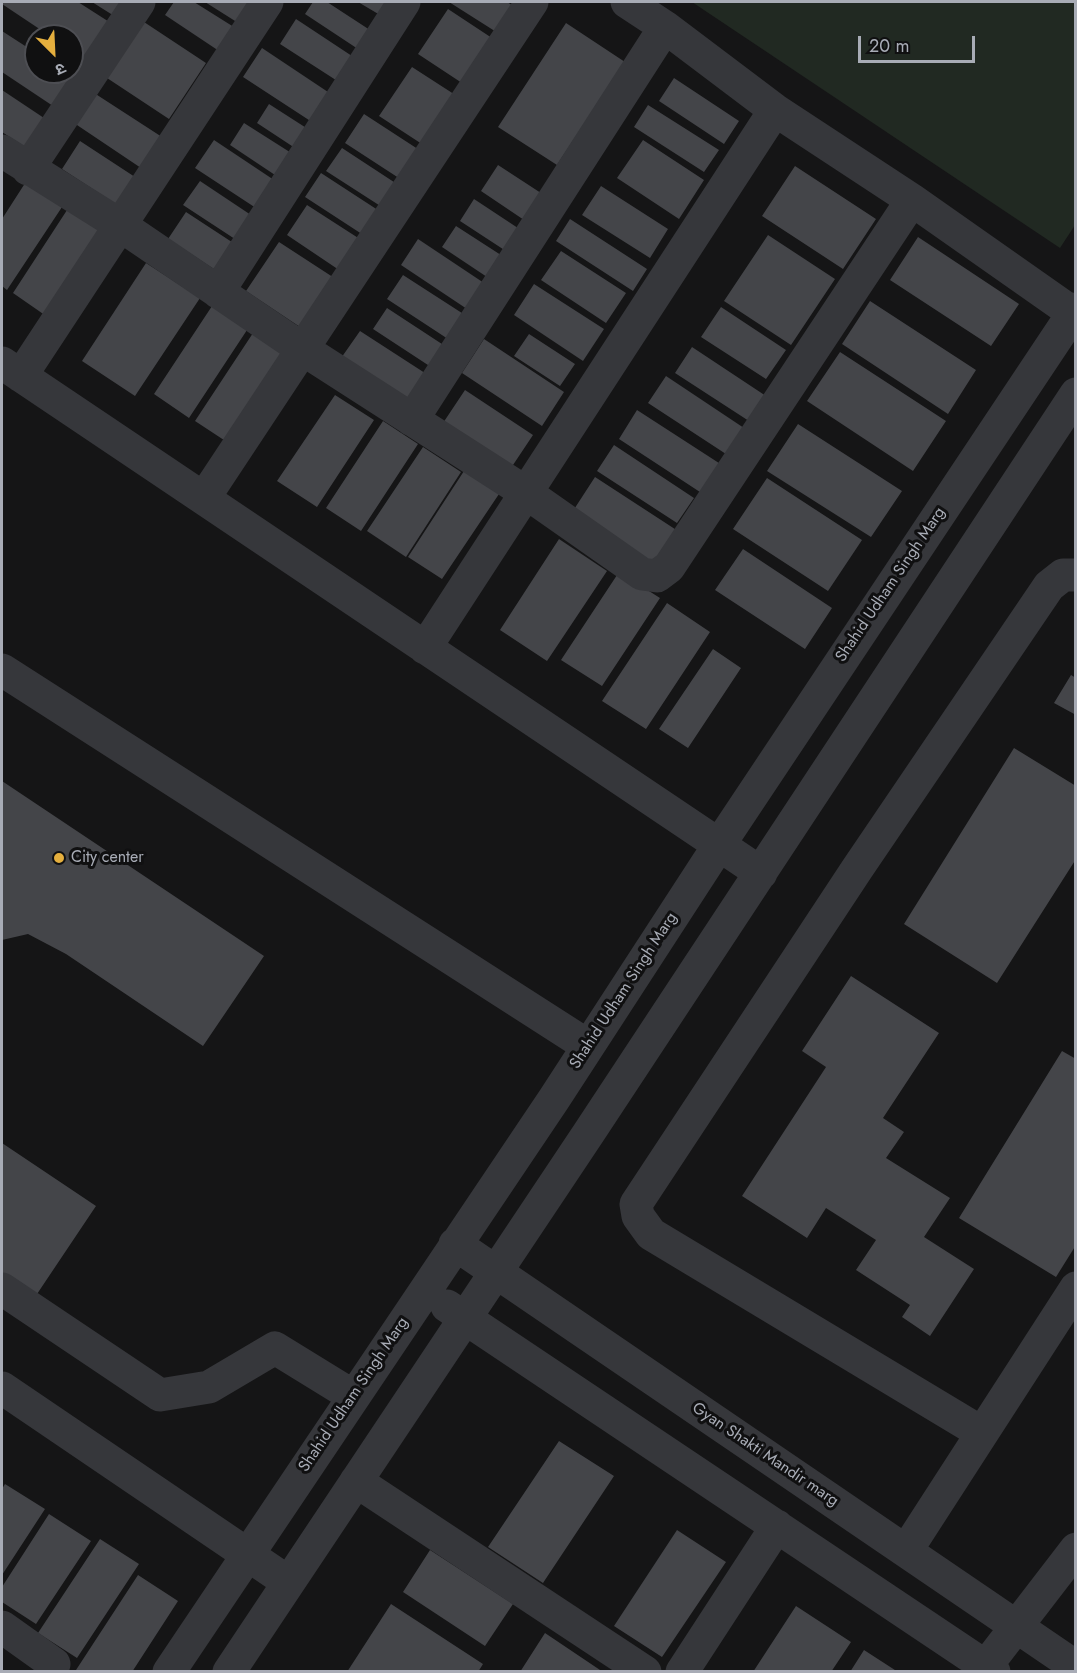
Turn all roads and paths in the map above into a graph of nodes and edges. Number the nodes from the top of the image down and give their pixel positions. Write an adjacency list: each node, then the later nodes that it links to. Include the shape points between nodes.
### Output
1 (139, 2): 8 (street)
2 (267, 2): 10 (street)
3 (404, 2): 11 (street)
4 (532, 2): 13 (street)
5 (627, 2): 6 (street)
6 (665, 27): 7 (street); 16 (street)
7 (775, 110): 9 (street); 17 (street)
8 (15, 160): 10 (street)
9 (912, 200): 12 (street); 17 (street, via 669,567 657,576 642,574)
10 (120, 225): 11 (street); 14 (street)
11 (219, 292): 13 (street)
12 (1074, 311): 22 (street, Shahid Udham Singh Marg)
13 (301, 348): 16 (street); 18 (street)
14 (11, 370): 18 (street)
15 (1076, 394): 23 (street)
16 (412, 420): 17 (street)
17 (525, 492): 20 (street)
18 (204, 498): 20 (street)
19 (1076, 575): 33 (street, via 1063,575 1049,586 636,1204 638,1216 651,1234)
20 (425, 648): 22 (street)
21 (2, 670): 24 (street)
22 (719, 845): 23 (street); 24 (street, Shahid Udham Singh Marg)
23 (761, 873): 26 (street)
24 (588, 1046): 25 (street, Shahid Udham Singh Marg)
25 (455, 1244): 26 (street, Gyan Shakti Mandir marg); 29 (street, Shahid Udham Singh Marg)
26 (495, 1271): 30 (street); 37 (street, Gyan Shakti Mandir marg)
27 (1076, 1288): 33 (street)
28 (2, 1289): 32 (street, via 160,1395 208,1387 275,1348)
29 (424, 1290): 30 (street); 32 (street, Shahid Udham Singh Marg)
30 (464, 1317): 34 (street); 35 (street)
31 (2, 1388): 38 (street)
32 (353, 1396): 38 (street, Shahid Udham Singh Marg)
33 (982, 1432): 37 (street)
34 (356, 1480): 39 (street); 47 (street)
35 (777, 1526): 44 (street); 48 (street)
36 (1076, 1549): 40 (street)
37 (906, 1551): 40 (street, Gyan Shakti Mandir marg)
38 (248, 1555): 39 (street); 45 (street, Shahid Udham Singh Marg)
39 (288, 1582): 46 (street)
40 (1016, 1626): 43 (street, Gyan Shakti Mandir marg); 44 (street)
41 (2, 1628): 42 (street)
42 (54, 1664)
43 (1076, 1667)
44 (990, 1669)
45 (170, 1671)
46 (229, 1671)
47 (645, 1671)
48 (682, 1671)

